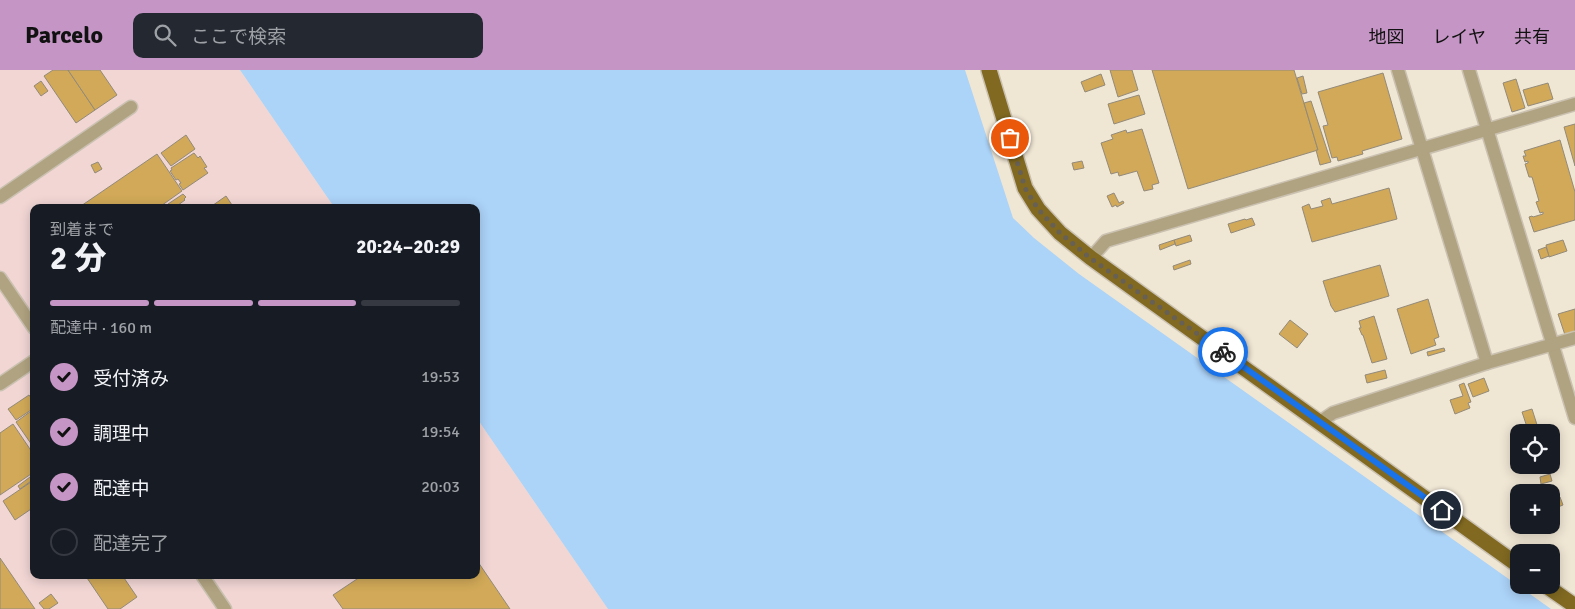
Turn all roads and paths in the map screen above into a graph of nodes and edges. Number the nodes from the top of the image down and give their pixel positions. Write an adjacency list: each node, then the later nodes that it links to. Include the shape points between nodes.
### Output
1 (989, 70): 9 (main road, via 1025,188 1038,209 1060,233)
2 (1398, 70): 7 (street)
3 (1469, 70): 6 (street)
4 (1575, 104): 6 (street)
5 (131, 107): 8 (street)
6 (1487, 130): 7 (street); 13 (street)
7 (1421, 148): 9 (street, via 1106,241); 14 (street)
8 (0, 197)
9 (1090, 258): 18 (main road)
10 (0, 278): 11 (street)
11 (30, 322)
12 (1575, 338): 13 (street)
13 (1553, 344): 14 (street); 17 (street)
14 (1487, 363): 18 (street, via 1333,413)
15 (30, 364): 16 (street)
16 (0, 384)
17 (1575, 418)
18 (1320, 422): 19 (main road)
19 (1510, 559)
20 (205, 579): 23 (street)
21 (1558, 594): 22 (main road)
22 (1575, 606)
23 (226, 609)

